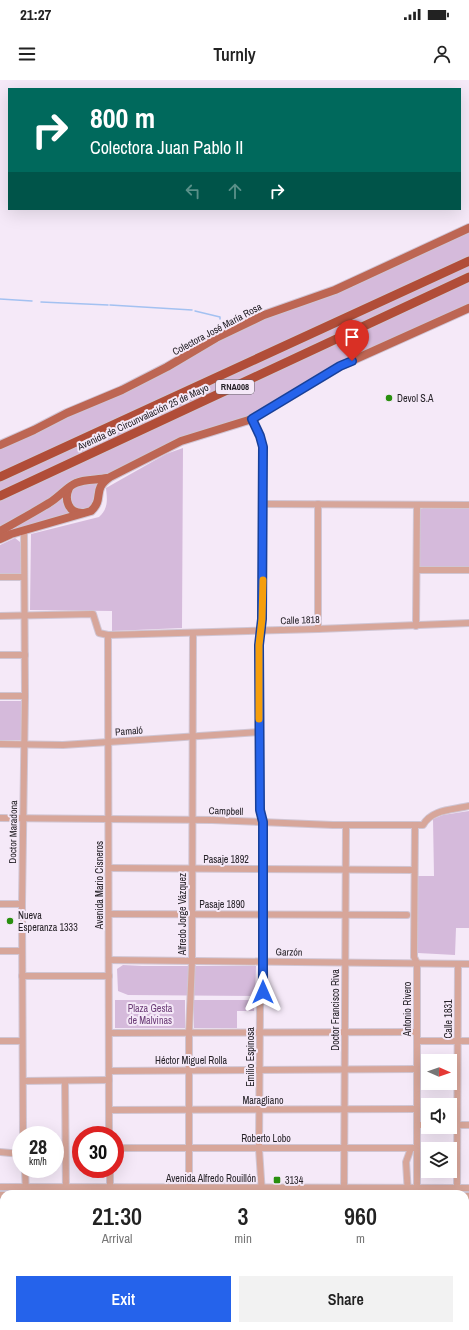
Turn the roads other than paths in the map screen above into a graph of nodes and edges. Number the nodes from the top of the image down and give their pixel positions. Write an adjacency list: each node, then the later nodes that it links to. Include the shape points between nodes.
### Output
1 (469, 228): 6 (main road, Colectora José María Rosa, via 335,290 257,318 122,390)
2 (469, 261): 7 (highway, Avenida de Circunvalación 25 de Mayo / RNA008)
3 (469, 277): 12 (highway, Avenida de Circunvalación 25 de Mayo / RNA008)
4 (469, 308): 5 (main road, via 340,366)
5 (252, 419): 8 (main road, via 181,441); 13 (street, Emilio Espinosa, via 263,447)
6 (0, 445)
7 (0, 477)
8 (110, 477): 9 (main road); 11 (main road, via 100,486)
9 (85, 481): 10 (main road, via 79,481); 11 (main road, via 94,486)
10 (69, 488): 17 (main road, via 66,500 68,506 78,513); 19 (main road, via 49,504)
11 (98, 495): 17 (main road, via 95,507)
12 (0, 496)
13 (263, 504): 14 (street); 30 (street, Emilio Espinosa)
14 (318, 504): 15 (street); 29 (street)
15 (417, 505): 16 (street); 21 (street)
16 (469, 505)
17 (85, 513): 18 (main road)
18 (24, 530): 20 (main road); 24 (street, Doctor Maradona)
19 (0, 531)
20 (0, 539)
21 (417, 570): 22 (street); 28 (street)
22 (469, 570)
23 (0, 577): 24 (street)
24 (24, 577): 26 (street, Doctor Maradona)
25 (0, 616): 26 (street)
26 (24, 616): 32 (street, via 94,614 99,633); 34 (street, Doctor Maradona)
27 (469, 623): 28 (street, Calle 1818)
28 (416, 626): 29 (street, Calle 1818)
29 (318, 629): 30 (street, Calle 1818)
30 (261, 631): 31 (street, Calle 1818); 37 (street, Emilio Espinosa)
31 (193, 633): 32 (street, Calle 1818); 38 (street, Alfredo Jorge Vázquez)
32 (108, 636): 39 (street, Avenida Mario Cisneros)
33 (0, 655): 34 (street)
34 (25, 655): 36 (street, Doctor Maradona)
35 (0, 696): 36 (street)
36 (25, 696): 41 (street, Doctor Maradona)
37 (259, 732): 38 (street, Pamaló); 47 (street, Emilio Espinosa, via 260,810)
38 (193, 736): 39 (street, Pamaló); 46 (street, Alfredo Jorge Vázquez)
39 (109, 742): 41 (street, Pamaló); 45 (street, Avenida Mario Cisneros)
40 (0, 744): 41 (street, Pamaló)
41 (24, 744): 43 (street, Doctor Maradona)
42 (469, 806): 49 (street, Campbell, via 438,812 423,825)
43 (23, 817): 44 (street, Campbell); 45 (street, Campbell); 56 (street, Doctor Maradona)
44 (0, 818)
45 (109, 819): 46 (street, Campbell); 50 (street, Avenida Mario Cisneros)
46 (192, 820): 47 (street, Campbell); 51 (street, Alfredo Jorge Vázquez)
47 (263, 822): 48 (street, Campbell); 52 (street, Emilio Espinosa)
48 (346, 825): 49 (street, Campbell); 53 (street, Doctor Francisco Riva)
49 (414, 825): 54 (street, Antonio Rivero)
50 (109, 868): 51 (street, Pasaje 1892); 57 (street, Avenida Mario Cisneros)
51 (192, 869): 52 (street, Pasaje 1892); 58 (street, Alfredo Jorge Vázquez)
52 (263, 869): 53 (street, Pasaje 1892); 59 (street, Emilio Espinosa)
53 (346, 870): 54 (street, Pasaje 1892); 60 (street, Doctor Francisco Riva)
54 (414, 870): 68 (street, Antonio Rivero, via 414,957)
55 (0, 904): 56 (street)
56 (22, 904): 63 (street, Doctor Maradona)
57 (109, 914): 58 (street, Pasaje 1890); 64 (street, Avenida Mario Cisneros)
58 (192, 914): 59 (street, Pasaje 1890); 65 (street, Alfredo Jorge Vázquez)
59 (263, 915): 60 (street, Pasaje 1890); 66 (street, Emilio Espinosa)
60 (346, 915): 61 (street, Pasaje 1890); 67 (street, Doctor Francisco Riva)
61 (407, 915)
62 (0, 951): 63 (street)
63 (22, 951): 71 (street, Doctor Maradona)
64 (109, 960): 65 (street, Garzón); 72 (street, Avenida Mario Cisneros)
65 (192, 961): 66 (street, Garzón); 75 (street, Alfredo Jorge Vázquez)
66 (263, 962): 67 (street, Garzón); 76 (street, Emilio Espinosa)
67 (345, 963): 68 (street, Garzón); 77 (street, Doctor Francisco Riva)
68 (417, 963): 69 (street, Garzón); 73 (street, Antonio Rivero)
69 (458, 964): 70 (street, Garzón); 81 (street, Calle 1831)
70 (469, 964)
71 (22, 976): 72 (street); 79 (street, Doctor Maradona)
72 (109, 976): 74 (street, Avenida Mario Cisneros)
73 (417, 1032): 77 (street); 80 (street, Antonio Rivero)
74 (109, 1033): 75 (street); 87 (street, Avenida Mario Cisneros)
75 (189, 1033): 76 (street); 84 (street, Alfredo Jorge Vázquez)
76 (260, 1033): 77 (street); 85 (street, Emilio Espinosa)
77 (345, 1033): 86 (street, Doctor Francisco Riva)
78 (0, 1041): 79 (street)
79 (22, 1041): 89 (street, Doctor Maradona)
80 (417, 1041): 81 (street); 83 (street, Antonio Rivero)
81 (458, 1041): 82 (street); 98 (street, Calle 1831)
82 (469, 1041)
83 (417, 1069): 86 (street, Héctor Miguel Rolla); 92 (street, Antonio Rivero)
84 (189, 1070): 85 (street, Héctor Miguel Rolla); 87 (street, Héctor Miguel Rolla); 94 (street, Alfredo Jorge Vázquez)
85 (260, 1070): 86 (street, Héctor Miguel Rolla); 95 (street, Emilio Espinosa)
86 (345, 1070): 91 (street, Doctor Francisco Riva)
87 (109, 1071): 88 (street, Avenida Mario Cisneros)
88 (109, 1080): 90 (street); 93 (street, Avenida Mario Cisneros)
89 (23, 1081): 90 (street); 99 (street, Doctor Maradona)
90 (66, 1081): 115 (street)
91 (344, 1109): 92 (street, Maragliano); 95 (street, Maragliano); 105 (street, Doctor Francisco Riva)
92 (417, 1109): 96 (street, Antonio Rivero)
93 (109, 1110): 94 (street, Maragliano); 100 (street, Avenida Mario Cisneros)
94 (189, 1110): 95 (street, Maragliano); 104 (street, Alfredo Jorge Vázquez)
95 (259, 1110): 107 (street, Emilio Espinosa)
96 (417, 1125): 97 (street); 106 (street, Antonio Rivero)
97 (421, 1125)
98 (457, 1125): 101 (street)
99 (23, 1126)
100 (110, 1126)
101 (469, 1126)
102 (457, 1134): 122 (street, Calle 1831)
103 (124, 1148): 104 (street, Roberto Lobo)
104 (189, 1148): 107 (street, Roberto Lobo); 117 (street, Alfredo Jorge Vázquez)
105 (344, 1148): 106 (street, Roberto Lobo); 107 (street, Roberto Lobo); 119 (street, Doctor Francisco Riva)
106 (414, 1148): 120 (street, Antonio Rivero, via 406,1162); 121 (street, Antonio Rivero)
107 (259, 1149): 118 (street, Emilio Espinosa)
108 (0, 1152): 109 (street)
109 (12, 1153)
110 (26, 1178): 113 (street)
111 (110, 1178): 116 (street)
112 (0, 1187): 113 (street, Avenida Alfredo Rouillón)
113 (26, 1187): 114 (street, Avenida Alfredo Rouillón)
114 (56, 1190)
115 (66, 1190)
116 (110, 1190)
117 (189, 1190)
118 (262, 1190)
119 (344, 1190)
120 (408, 1190)
121 (417, 1190)
122 (457, 1190)

